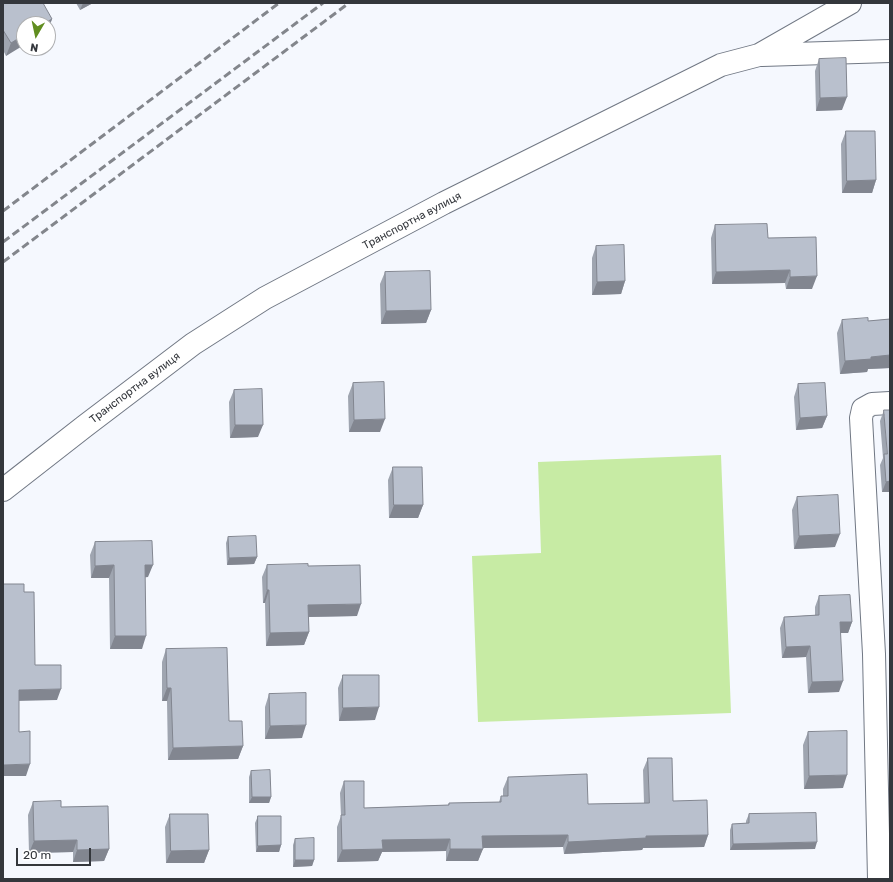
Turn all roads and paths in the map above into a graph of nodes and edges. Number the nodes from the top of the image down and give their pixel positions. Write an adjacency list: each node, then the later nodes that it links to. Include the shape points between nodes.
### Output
1 (850, 3): 3 (street, Транспортна вулиця)
2 (890, 51): 3 (street)
3 (759, 55): 5 (street, Транспортна вулиця, via 721,65 444,203 265,298 193,344)
4 (890, 403): 6 (street, via 872,404 863,409 861,418)
5 (3, 490)
6 (882, 654): 7 (street)
7 (879, 879)

